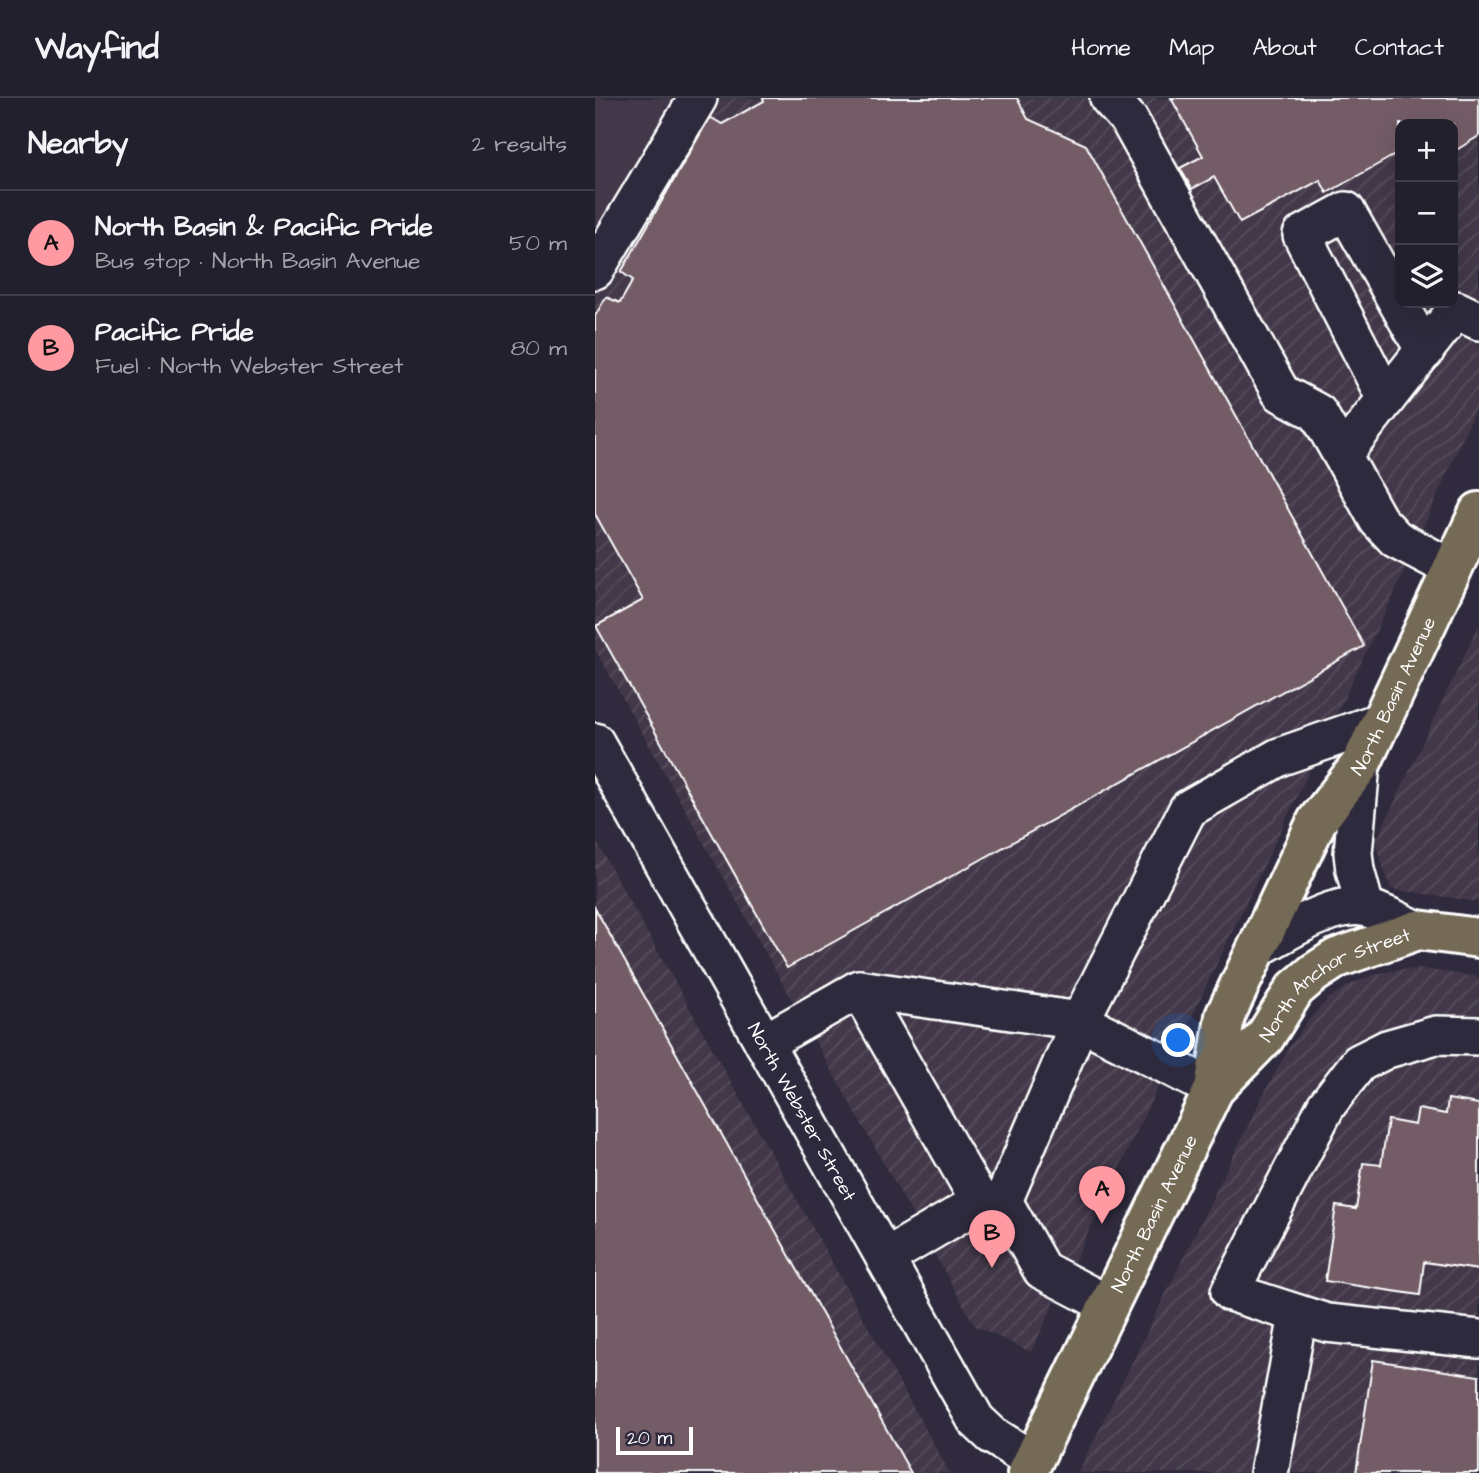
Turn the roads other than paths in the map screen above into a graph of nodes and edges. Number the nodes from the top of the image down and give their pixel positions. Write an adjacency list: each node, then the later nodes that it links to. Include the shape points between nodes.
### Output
1 (698, 98): 3 (street)
2 (1109, 98): 7 (street, via 1129,120 1281,393 1318,413)
3 (595, 270)
4 (1479, 321): 5 (street, via 1456,310)
5 (1425, 351): 6 (street); 6 (street, via 1346,211 1302,234)
6 (1386, 399): 7 (street)
7 (1342, 455): 9 (street, via 1378,520 1396,539)
8 (1479, 512): 9 (main road, North Basin Avenue)
9 (1453, 569): 10 (main road, North Basin Avenue)
10 (1382, 721): 12 (main road, North Basin Avenue); 18 (street, via 1279,757 1188,809)
11 (596, 746): 20 (street, North Webster Street)
12 (1361, 764): 13 (street, via 1353,853); 16 (main road, North Basin Avenue, via 1317,821)
13 (1365, 907): 14 (street); 16 (street, via 1337,909)
14 (1418, 930): 15 (main road, North Anchor Street); 21 (main road, North Anchor Street, via 1337,958 1314,973 1295,989 1265,1037)
15 (1479, 938)
16 (1259, 947): 21 (main road, North Basin Avenue, via 1225,1016)
17 (859, 989): 18 (street); 20 (street); 22 (street)
18 (1080, 1021): 21 (street); 22 (street)
19 (1479, 1036): 25 (street, via 1436,1035 1387,1049 1359,1063 1326,1106 1230,1292)
20 (764, 1044): 23 (street, North Webster Street)
21 (1215, 1089): 24 (main road, North Basin Avenue)
22 (991, 1202): 23 (street); 24 (street, via 1042,1270)
23 (885, 1258): 27 (street, North Webster Street, via 976,1420)
24 (1109, 1305): 27 (main road, North Basin Avenue)
25 (1298, 1315): 26 (street, via 1327,1323); 28 (street)
26 (1479, 1339)
27 (1030, 1467)
28 (1269, 1473)

